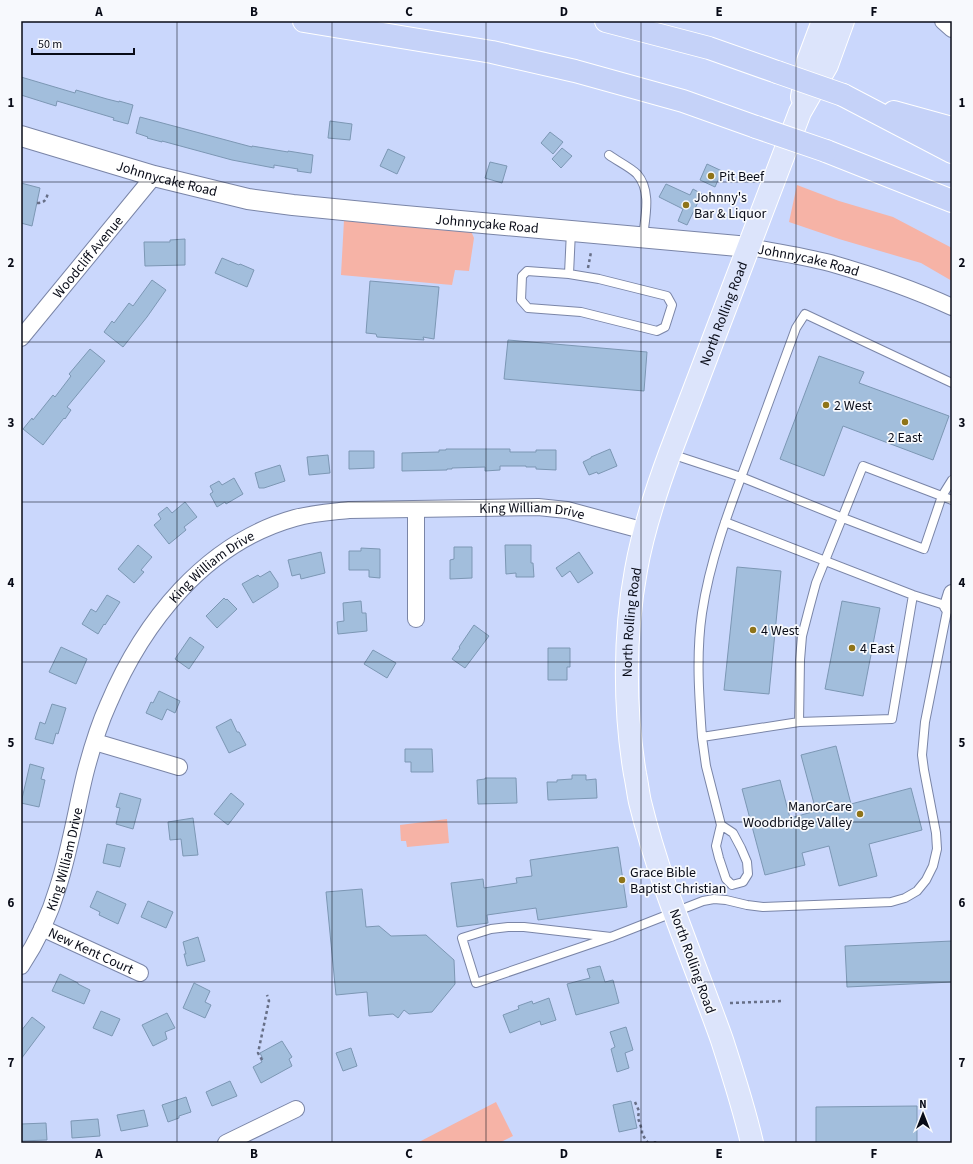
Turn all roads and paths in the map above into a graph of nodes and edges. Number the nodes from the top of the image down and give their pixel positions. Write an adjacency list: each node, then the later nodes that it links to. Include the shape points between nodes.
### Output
1 (304, 21): 15 (highway, bridge, via 492,52 575,71 683,101 826,151)
2 (606, 21): 7 (highway, bridge, via 709,48)
3 (823, 21): 8 (main road, North Rolling Road, via 808,61)
4 (843, 21): 8 (main road, North Rolling Road, via 827,65)
5 (943, 21): 6 (street)
6 (952, 29)
7 (843, 96): 9 (highway); 11 (highway)
8 (800, 112): 19 (main road, North Rolling Road)
9 (952, 128)
10 (21, 136): 13 (street, Johnnycake Road)
11 (952, 152)
12 (609, 155): 18 (lane, via 636,174 644,184 646,197)
13 (154, 176): 17 (street, Johnnycake Road, via 248,199 285,204); 24 (street, Woodcliff Avenue)
14 (48, 193): 16 (path, via 44,202)
15 (952, 201)
16 (36, 203)
17 (571, 231): 18 (street, Johnnycake Road); 21 (lane)
18 (643, 238): 19 (street, Johnnycake Road)
19 (749, 247): 23 (street, Johnnycake Road, via 837,265 920,292); 26 (main road, North Rolling Road)
20 (591, 252): 22 (path)
21 (569, 274): 22 (lane); 22 (lane, via 527,271 522,276 521,300 528,308 581,312 657,331 665,328 672,305 667,296)
22 (586, 277)
23 (952, 306)
24 (21, 338)
25 (952, 383): 27 (lane, via 805,314 796,328)
26 (670, 453): 27 (lane); 34 (main road, North Rolling Road)
27 (741, 477): 32 (lane); 33 (lane)
28 (952, 480): 29 (lane)
29 (942, 496): 30 (lane); 32 (lane, via 863,466); 32 (lane, via 924,549)
30 (952, 500)
31 (416, 509): 34 (street, King William Drive, via 567,510); 38 (street); 41 (street, King William Drive, via 318,513 269,528 242,541 217,558 193,577 153,622 138,645 107,706)
32 (843, 518): 35 (lane)
33 (725, 522): 35 (lane); 40 (lane, via 712,565 702,614 698,687)
34 (645, 531): 46 (main road, North Rolling Road, via 636,570 630,615 628,704 631,750 640,800)
35 (825, 561): 36 (lane); 39 (lane, via 816,583 802,636)
36 (913, 595): 37 (lane); 39 (lane, via 892,719)
37 (951, 602): 45 (lane, via 923,739 922,755 937,849 926,880 917,891 891,902 763,907)
38 (416, 619)
39 (799, 722): 40 (lane)
40 (702, 737): 43 (lane, via 706,766)
41 (95, 742): 42 (street); 47 (street, King William Drive, via 58,887)
42 (179, 767)
43 (721, 825): 44 (lane, via 716,846 726,880); 44 (lane, via 733,833 746,862 748,874 743,882)
44 (732, 885): 45 (lane)
45 (726, 900): 46 (lane, via 703,901)
46 (674, 912): 48 (lane); 59 (main road, North Rolling Road, via 722,1040)
47 (42, 928): 49 (street, King William Drive); 50 (street, New Kent Court)
48 (611, 937): 48 (lane, via 476,982 462,938 491,929 508,927)
49 (21, 966)
50 (140, 974)
51 (267, 995): 54 (path, via 269,1001 258,1053)
52 (784, 1001): 53 (path)
53 (730, 1003)
54 (262, 1060)
55 (634, 1102): 58 (path, via 639,1112 642,1134)
56 (296, 1109): 57 (street)
57 (226, 1143)
58 (648, 1143)
59 (752, 1143)

